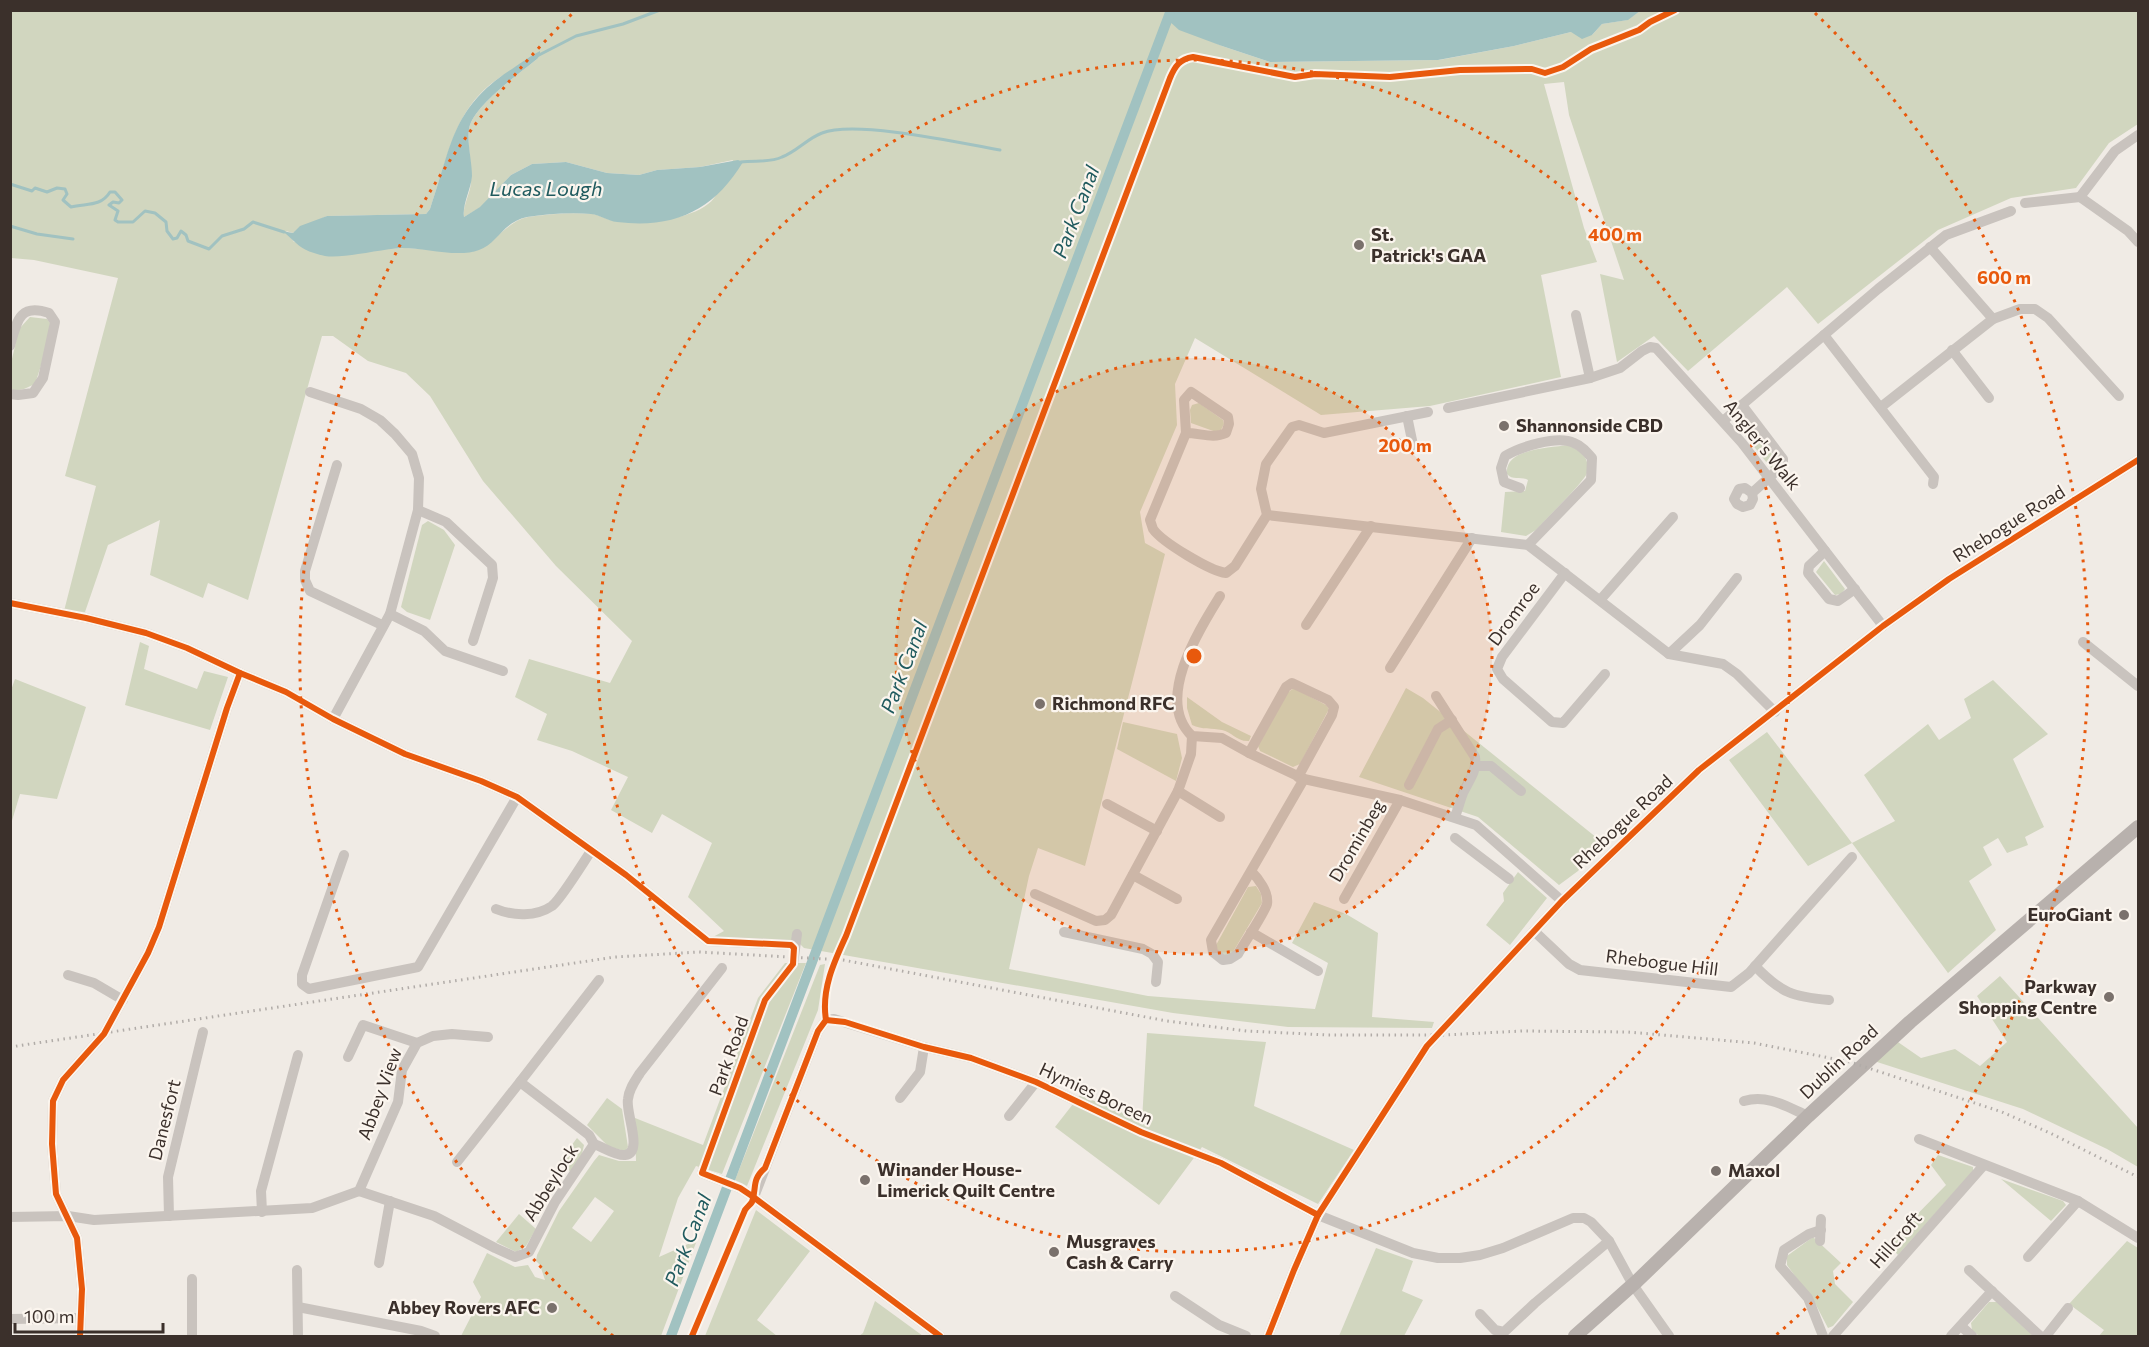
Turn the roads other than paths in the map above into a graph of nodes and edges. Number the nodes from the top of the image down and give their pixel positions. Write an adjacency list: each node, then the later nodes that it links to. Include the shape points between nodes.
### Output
1 (2139, 135): 2 (street, via 2115,151)
2 (2080, 197): 3 (street); 5 (street)
3 (2025, 203)
4 (2011, 211): 6 (street, via 1946,235)
5 (2139, 242)
6 (1930, 247): 8 (street); 9 (street)
7 (1576, 315): 12 (street)
8 (1993, 319): 11 (street); 15 (street, via 2020,309 2036,309)
9 (1824, 335): 17 (street); 18 (street)
10 (10, 346): 14 (street, via 18,319 26,312 36,309 49,313 55,322 43,378 33,393)
11 (1952, 350): 16 (street); 18 (street)
12 (1590, 378): 19 (street, Angler's Walk); 22 (street, Angler's Walk, via 1620,368 1650,347 1656,348)
13 (310, 392): 31 (street, via 361,409 395,434 412,454 419,478)
14 (10, 394)
15 (2119, 396)
16 (1989, 398)
17 (1742, 405): 22 (street); 27 (street, via 1783,459 1783,465)
18 (1881, 407): 28 (street, via 1934,477)
19 (1448, 408)
20 (1428, 412): 21 (street)
21 (1407, 416): 24 (street); 32 (street, via 1324,433 1299,425 1292,428 1266,465 1261,489)
22 (1723, 421): 27 (street, Angler's Walk)
23 (1186, 433): 23 (street, via 1184,400 1191,392 1228,417 1226,433 1217,437); 32 (street, via 1150,520 1166,541 1215,571 1226,573 1235,566)
24 (1413, 445)
25 (2139, 460): 47 (street, Rhebogue Road, via 1949,579)
26 (337, 465): 45 (street, via 305,580 310,591)
27 (1769, 480): 30 (street); 37 (street, Angler's Walk)
28 (1933, 484)
29 (1520, 488): 36 (street, via 1504,482 1501,468 1505,456 1515,451 1562,439 1583,447 1592,458 1591,480)
30 (1752, 493)
31 (417, 510): 44 (street); 48 (street, via 446,522 492,565 493,578)
32 (1268, 515): 34 (street, Dromroe)
33 (1673, 517): 42 (street)
34 (1371, 526): 35 (street, Dromroe); 46 (street)
35 (1472, 538): 36 (street, Dromroe); 51 (street)
36 (1528, 545): 38 (street, Dromroe)
37 (1825, 551): 40 (street, Angler's Walk); 40 (street, via 1809,566 1808,573 1822,591 1829,599 1838,601)
38 (1565, 573): 42 (street, Dromroe); 54 (street, Dromroe, via 1497,669 1503,680 1552,722 1563,723)
39 (1737, 578): 50 (street, via 1700,625)
40 (1855, 589): 47 (street, Angler's Walk)
41 (1220, 596): 60 (street, via 1196,633 1179,682 1178,705 1183,723)
42 (1601, 599): 50 (street, Dromroe)
43 (10, 603): 53 (street, via 146,633)
44 (390, 614): 45 (street); 52 (street, via 424,632 445,651)
45 (382, 625): 58 (street)
46 (1306, 625)
47 (1883, 626): 57 (street, Rhebogue Road)
48 (473, 641)
49 (2083, 642): 55 (street)
50 (1669, 654): 57 (street, Dromroe, via 1723,664)
51 (1390, 668)
52 (503, 671)
53 (240, 673): 58 (street, via 286,692); 101 (street, via 159,927)
54 (1605, 674)
55 (2139, 686)
56 (1436, 696): 59 (street)
57 (1775, 712): 86 (street, Rhebogue Road, via 1699,770)
58 (333, 719): 67 (street, via 405,754)
59 (1452, 720): 62 (street); 64 (street, via 1438,729)
60 (1192, 735): 61 (street, Drominbeg, via 1222,738); 65 (street, via 1191,754)
61 (1249, 753): 63 (street, Drominbeg); 63 (street, via 1281,693 1292,683 1328,700 1334,707 1332,714)
62 (1477, 766): 66 (street, via 1491,766); 71 (street)
63 (1301, 778): 68 (street, Drominbeg); 80 (street)
64 (1408, 785)
65 (1178, 791): 70 (street); 73 (street)
66 (1521, 791)
67 (517, 797): 76 (street); 77 (street, via 418,967 309,989 302,984 302,975)
68 (1400, 800): 71 (street, Drominbeg); 85 (street, Drominbeg)
69 (1107, 804): 73 (street)
70 (1220, 817)
71 (1455, 817): 75 (street, Drominbeg, via 1476,825)
72 (2139, 827): 114 (main road, Dublin Road, via 1922,1010)
73 (1156, 831): 81 (street)
74 (1455, 838): 79 (street)
75 (1494, 841): 79 (street); 86 (street, Drominbeg)
76 (591, 851): 87 (street, via 554,905 530,914); 94 (street, via 708,941)
77 (344, 855)
78 (1852, 857): 95 (street, Rhebogue Hill)
79 (1481, 858): 82 (street)
80 (1251, 871): 91 (street, via 1265,892 1267,905); 91 (street, via 1211,940 1213,952 1223,960 1230,959 1238,954)
81 (1132, 875): 84 (street); 88 (street, via 1111,915)
82 (1509, 879)
83 (1035, 894): 88 (street)
84 (1177, 899)
85 (1344, 899)
86 (1562, 901): 89 (street, Rhebogue Road)
87 (496, 909)
88 (1095, 921): 93 (street)
89 (1534, 931): 95 (street, Rhebogue Hill, via 1580,970 1731,987); 124 (street, Rhebogue Road, via 1427,1046)
90 (1064, 932): 93 (street)
91 (1251, 932): 97 (street)
92 (797, 934): 94 (street)
93 (1092, 938): 100 (street, via 1152,954 1158,962)
94 (794, 948): 120 (street, Park Road, via 793,964 765,1000 702,1173)
95 (1755, 966): 102 (street, via 1781,990)
96 (722, 968): 116 (street, via 631,1088 627,1111 634,1147 630,1153 624,1155)
97 (1318, 971)
98 (68, 975): 101 (street, via 94,983)
99 (598, 980): 109 (street)
100 (1156, 982)
101 (123, 1000): 126 (street, via 104,1034 63,1080 53,1101 56,1194)
102 (1829, 1000)
103 (203, 1032): 127 (street, Danesfort, via 168,1177)
104 (488, 1037): 105 (street, Abbey View, via 452,1034)
105 (417, 1043): 108 (street, via 363,1025); 119 (street, Abbey View, via 402,1070 398,1102)
106 (924, 1047): 110 (street, Hymies Boreen, via 971,1058); 111 (street, via 920,1072); 120 (street, Hymies Boreen, via 834,1019 826,1020 818,1031)
107 (298, 1055): 123 (street, via 261,1191)
108 (348, 1057)
109 (520, 1082): 116 (street, Abbeylock, via 589,1135); 117 (street)
110 (1036, 1082): 113 (street); 124 (street, Hymies Boreen, via 1141,1132 1221,1163)
111 (900, 1098)
112 (1744, 1101): 114 (street, via 1768,1099)
113 (1009, 1116)
114 (1808, 1116): 136 (main road, Dublin Road)
115 (1919, 1139): 118 (street)
116 (594, 1144): 121 (street, Abbeylock, via 555,1202 529,1252 515,1257 434,1216)
117 (457, 1162)
118 (1984, 1165): 122 (street); 155 (street, Hillcroft)
119 (359, 1191): 121 (street, Abbeylock); 123 (street, via 312,1208)
120 (754, 1197): 149 (street)
121 (390, 1201): 132 (street)
122 (2078, 1201): 129 (street); 131 (street)
123 (262, 1212): 127 (street)
124 (1318, 1215): 130 (street, Hymies Boreen, via 1413,1253 1438,1258 1480,1255 1573,1218 1591,1222); 151 (street, Rhebogue Road)
125 (10, 1216): 126 (street)
126 (68, 1216): 127 (street, via 94,1220); 142 (street, via 77,1238)
127 (169, 1216)
128 (1821, 1230): 154 (street, via 1784,1250 1780,1266 1808,1298)
129 (2139, 1238)
130 (1609, 1241): 136 (street, Hymies Boreen); 141 (street, via 1504,1332 1495,1330)
131 (2028, 1257)
132 (379, 1263)
133 (297, 1270): 139 (street)
134 (1970, 1270): 137 (street)
135 (192, 1279): 146 (street)
136 (1633, 1285): 152 (main road, Dublin Road); 153 (street, Hymies Boreen)
137 (1992, 1291): 144 (street); 158 (street)
138 (1175, 1296): 150 (street, via 1219,1325)
139 (298, 1307): 147 (street); 148 (street)
140 (2068, 1308): 159 (street)
141 (1480, 1314)
142 (81, 1318): 143 (street); 145 (street)
143 (10, 1319)
144 (1961, 1326): 156 (street); 157 (street)
145 (80, 1336)
146 (192, 1336)
147 (298, 1336)
148 (435, 1336)
149 (940, 1336)
150 (1246, 1336)
151 (1268, 1336)
152 (1575, 1336)
153 (1669, 1336)
154 (1823, 1336)
155 (1833, 1336)
156 (1951, 1336)
157 (1972, 1336)
158 (2040, 1336)
159 (2046, 1336)

